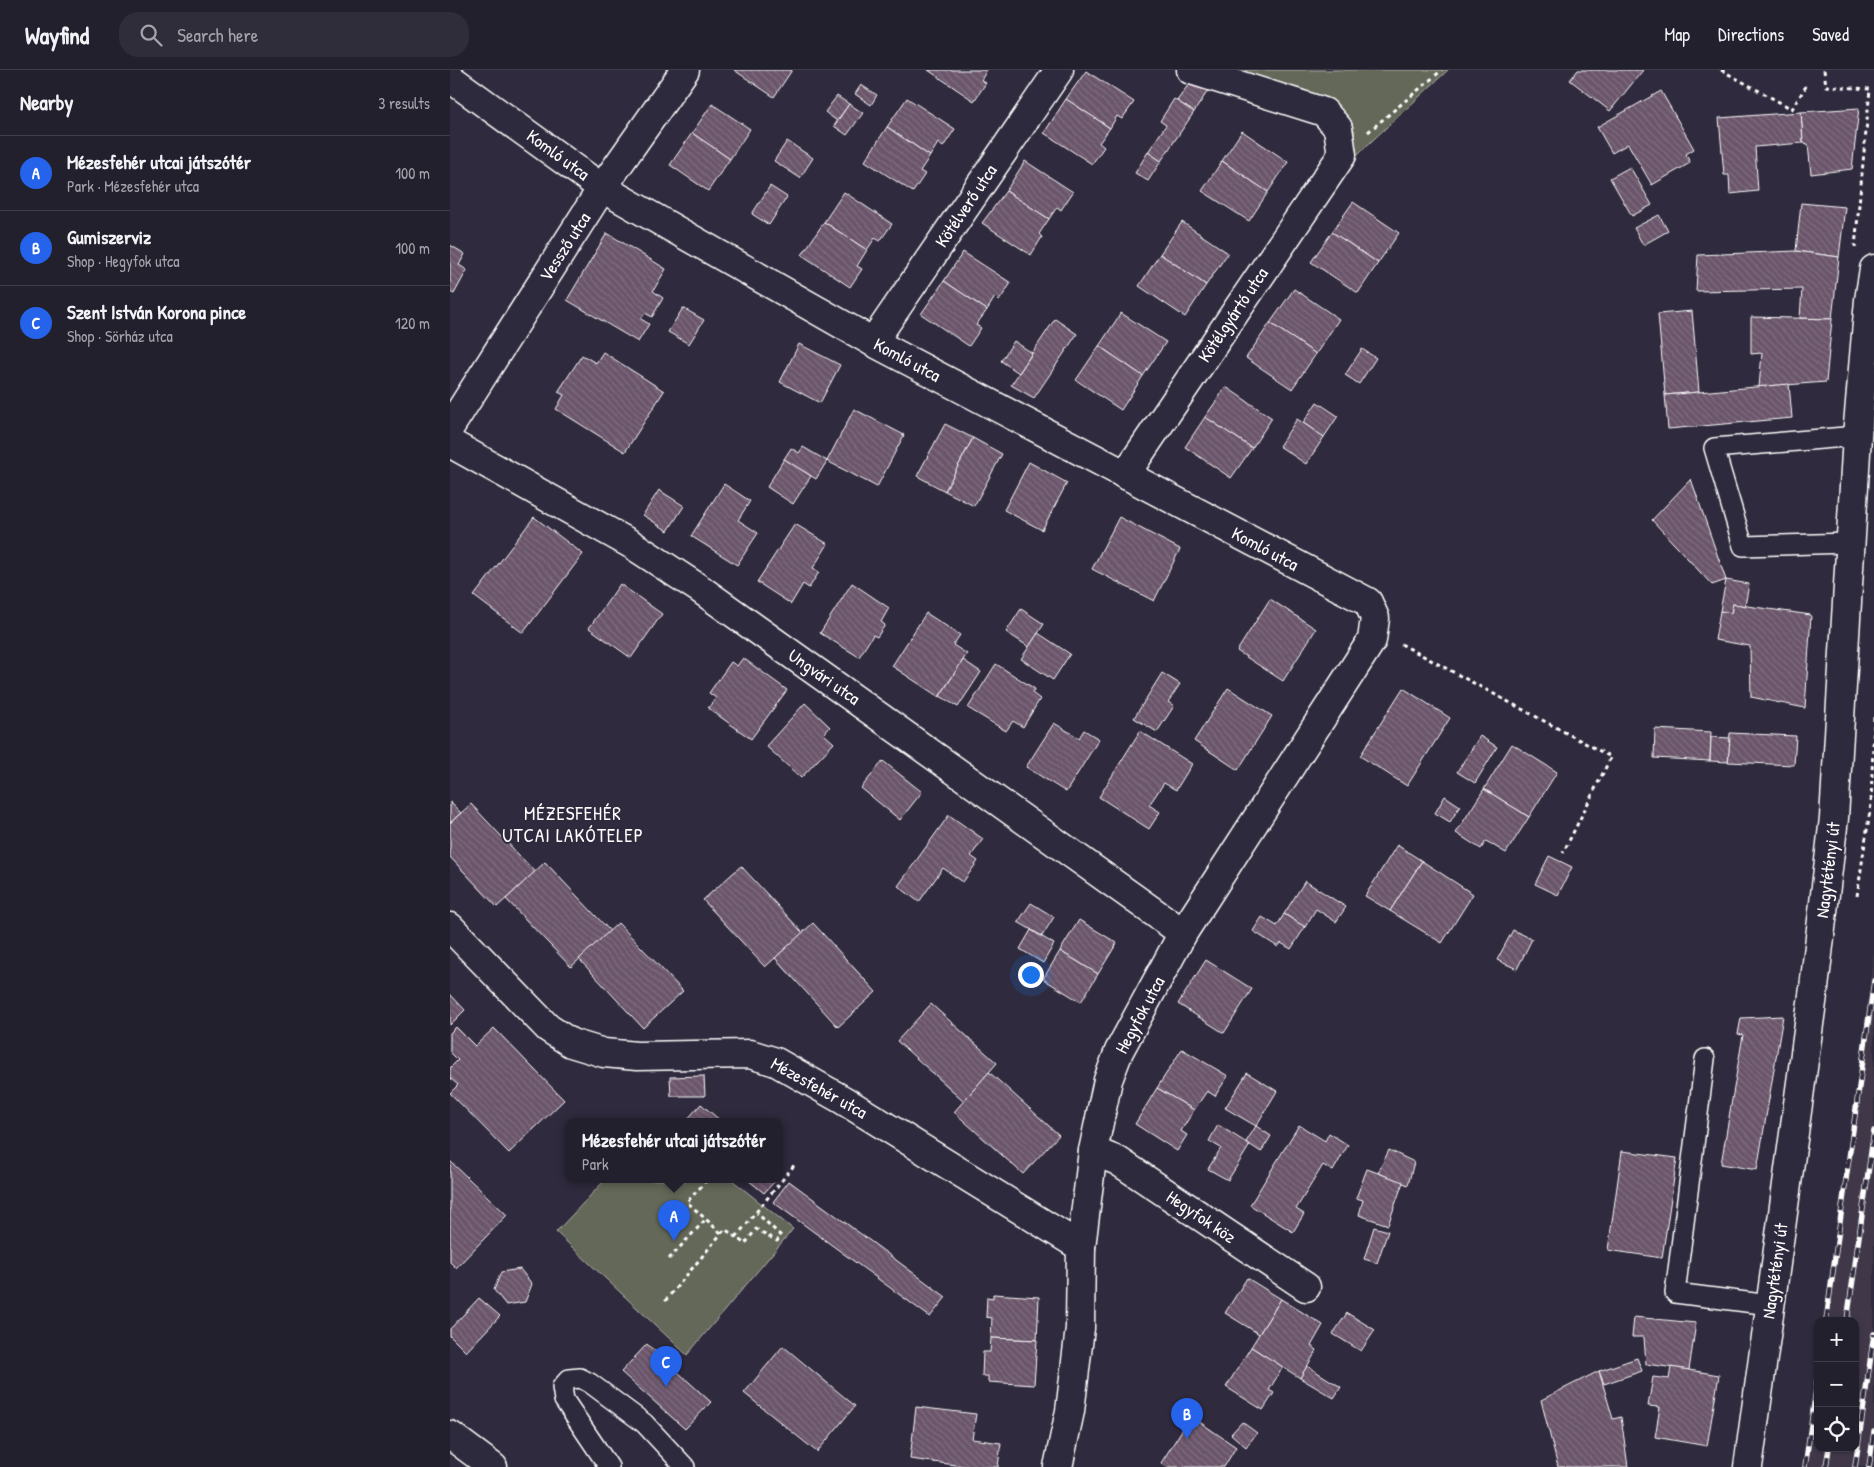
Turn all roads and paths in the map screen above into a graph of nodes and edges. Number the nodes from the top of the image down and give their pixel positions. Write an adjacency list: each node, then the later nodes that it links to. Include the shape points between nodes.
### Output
1 (685, 70): 9 (street, Vessző utca)
2 (1059, 70): 11 (street, Kötélverő utca)
3 (1191, 70): 8 (street, via 1324,112 1338,128)
4 (1442, 70): 8 (path)
5 (1721, 70): 7 (path, via 1792,109)
6 (450, 78): 9 (street, Komló utca)
7 (1808, 83)
8 (1342, 155): 15 (street, Kötélgyártó utca)
9 (602, 188): 11 (street, Komló utca); 12 (street, Vessző utca)
10 (1874, 269): 13 (street, Nagytétényi út)
11 (873, 342): 15 (street, Komló utca)
12 (450, 427)
13 (1857, 436): 16 (street, Nagytétényi út); 16 (lane, via 1714,448 1743,546)
14 (450, 443): 20 (street, Ungvári utca, via 631,544 700,589)
15 (1125, 475): 17 (street, Komló utca, via 1368,602)
16 (1849, 543): 35 (street, Nagytétényi út, via 1834,818)
17 (1375, 618): 18 (path, via 1389,637 1611,757); 20 (street, Hegyfok utca, via 1372,640)
18 (1563, 853)
19 (450, 927): 31 (street, Mézesfehér utca, via 548,1028 571,1043 604,1053 637,1056 750,1054 776,1062)
20 (1184, 933): 22 (street, Hegyfok utca, via 1119,1051 1108,1080)
21 (1705, 1058): 35 (lane, via 1675,1293)
22 (1092, 1151): 31 (street, Hegyfok utca); 33 (street, Hegyfok köz, via 1118,1161)
23 (796, 1162): 24 (path)
24 (783, 1179)
25 (703, 1183): 28 (path, via 686,1202)
26 (780, 1183): 27 (path)
27 (757, 1213): 30 (path); 30 (path, via 781,1236 777,1240 756,1228 744,1244)
28 (706, 1219): 29 (path); 32 (path)
29 (722, 1233): 30 (path, via 725,1229); 34 (path)
30 (736, 1237)
31 (1080, 1246): 40 (street, Hegyfok utca, via 1080,1328 1070,1411)
32 (669, 1259)
33 (1306, 1287)
34 (665, 1301)
35 (1770, 1305): 41 (street, Nagytétényi út)
36 (450, 1436): 37 (street)
37 (493, 1467)
38 (609, 1467): 39 (lane, via 564,1400 562,1387 570,1379 580,1378 590,1383 644,1423)
39 (685, 1467)
40 (1058, 1467)
41 (1748, 1467)

